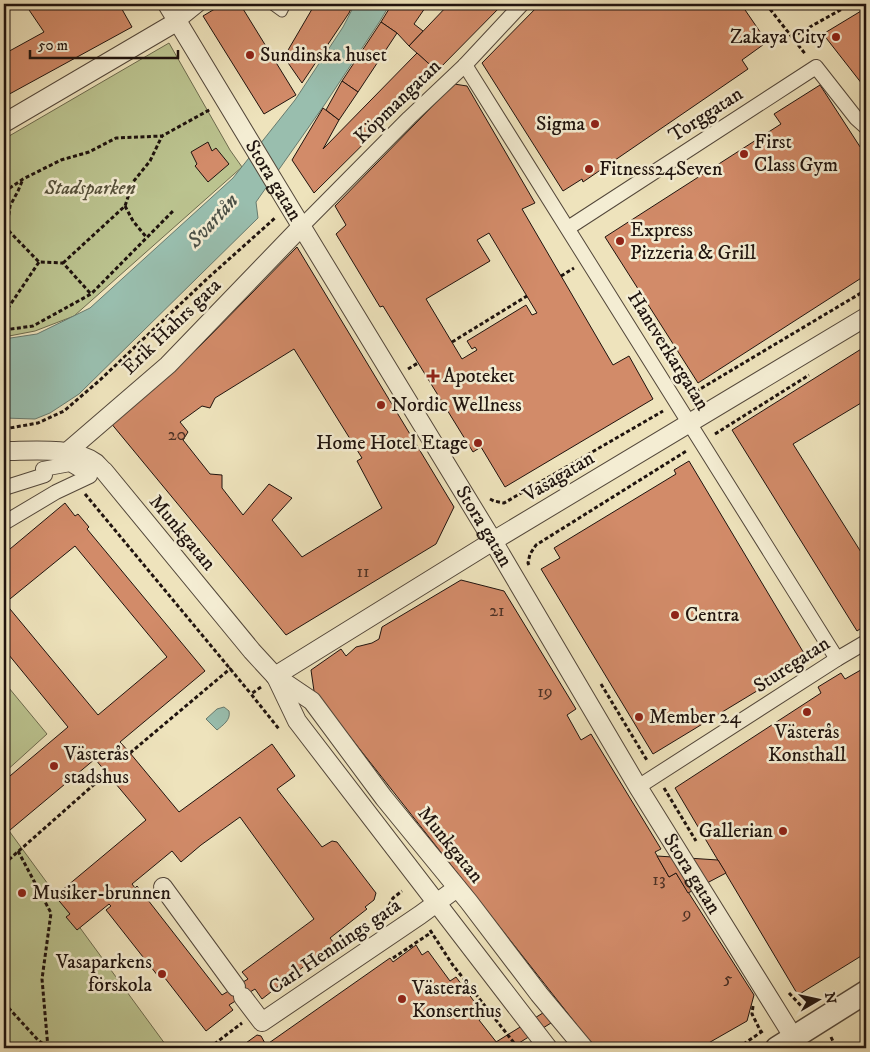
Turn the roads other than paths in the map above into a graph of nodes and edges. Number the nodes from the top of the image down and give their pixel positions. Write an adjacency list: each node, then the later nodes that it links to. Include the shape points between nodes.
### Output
1 (167, 4): 6 (street, Stora gatan)
2 (199, 4): 6 (street)
3 (271, 4): 4 (lane, via 282,12)
4 (286, 4)
5 (522, 4): 7 (street, Köpmangatan)
6 (178, 21): 8 (street); 10 (street, Stora gatan)
7 (464, 64): 10 (street, Köpmangatan); 11 (street, Hantverkargatan)
8 (4, 123)
9 (866, 127): 11 (street, Torggatan, via 816,67)
10 (301, 227): 15 (street, Erik Hahrs gata, via 168,365); 18 (street, Stora gatan)
11 (568, 228): 13 (street, Hantverkargatan)
12 (866, 317): 13 (street, Vasagatan)
13 (689, 423): 18 (street, Vasagatan); 20 (street, Hantverkargatan)
14 (4, 452): 15 (street, Munkgatan)
15 (67, 452): 21 (street, Munkgatan, via 83,456 104,471)
16 (4, 488): 17 (street, via 46,476 44,469 70,464 90,476)
17 (4, 523)
18 (493, 541): 21 (street, Vasagatan); 22 (street, Stora gatan)
19 (866, 642): 20 (street, Sturegatan)
20 (837, 659): 22 (street, Sturegatan)
21 (275, 676): 24 (street, Munkgatan, via 312,701 384,798); 25 (street, Munkgatan, via 297,722)
22 (638, 787): 27 (street, Stora gatan)
23 (163, 887): 25 (street, Carl Hennings gata, via 262,1022)
24 (457, 888): 25 (street, Carl Hennings gata); 29 (street, Munkgatan)
25 (436, 903): 28 (street, Munkgatan)
26 (866, 992): 27 (street)
27 (791, 1045)
28 (548, 1048)
29 (584, 1048)

